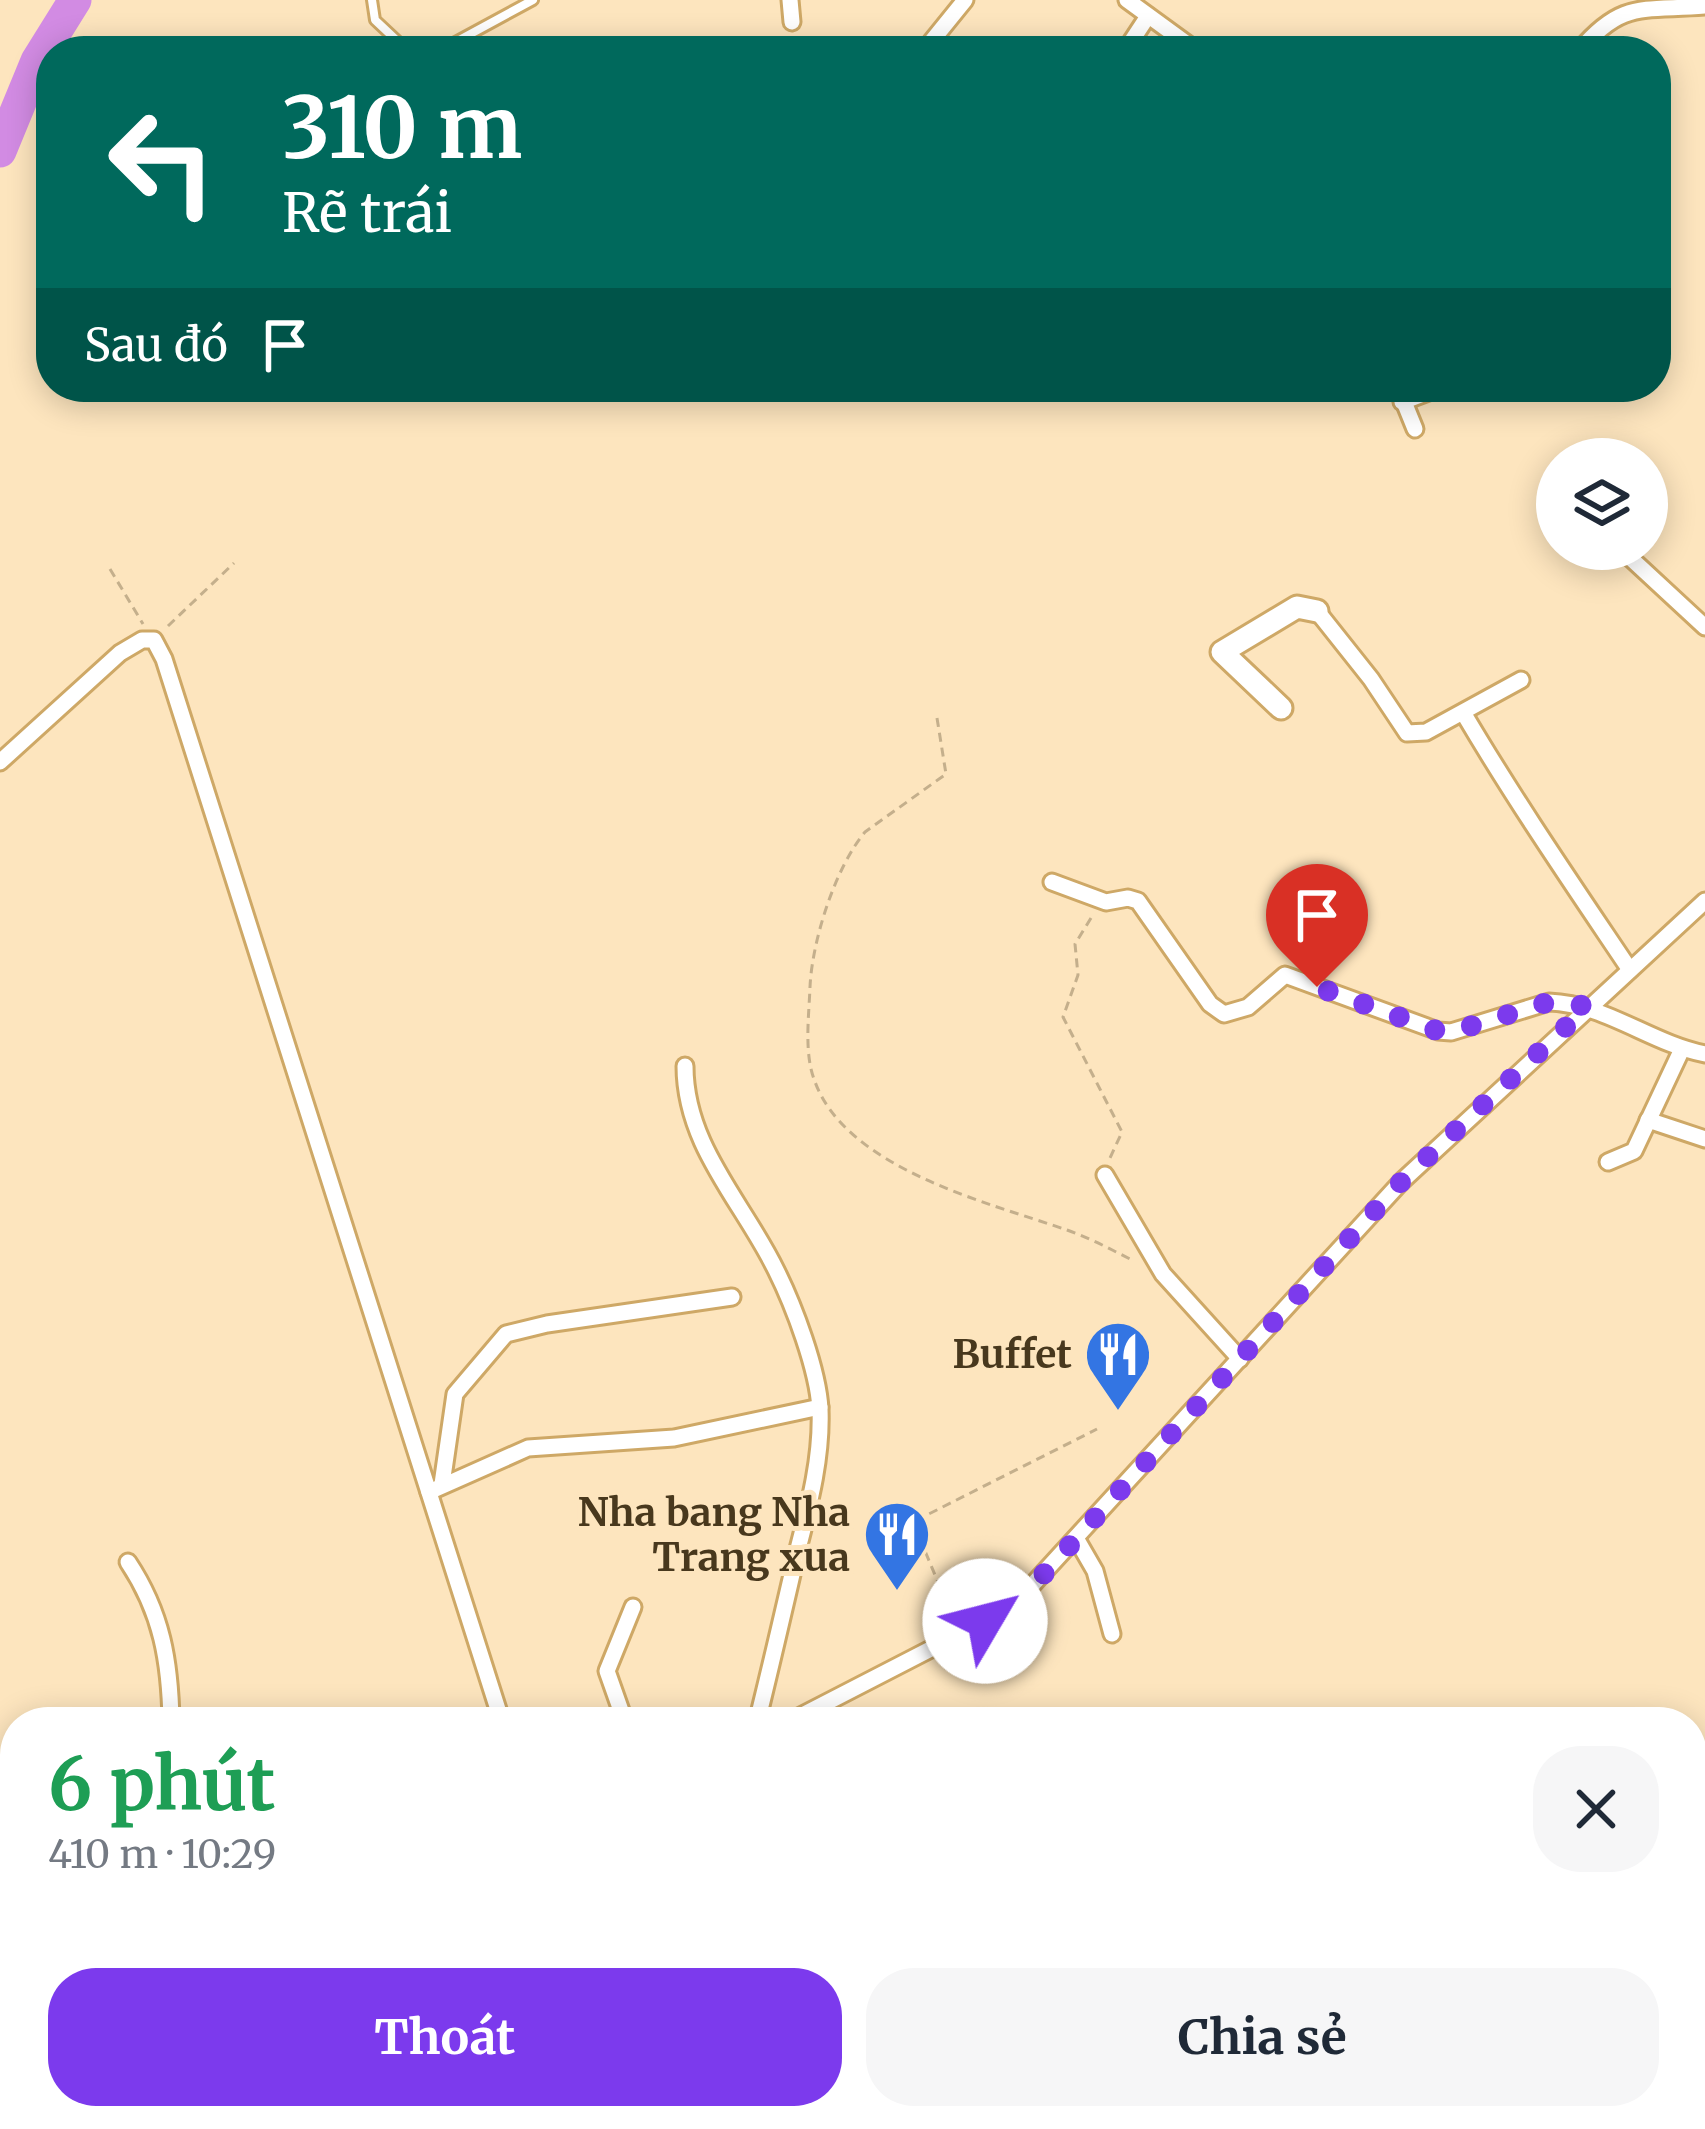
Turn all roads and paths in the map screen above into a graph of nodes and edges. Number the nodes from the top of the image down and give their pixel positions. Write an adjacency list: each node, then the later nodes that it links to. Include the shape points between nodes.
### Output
1 (372, 0): 9 (lane, via 376,20)
2 (533, 0): 10 (lane)
3 (790, 0): 8 (street)
4 (965, 0): 11 (street)
5 (1127, 0): 7 (street)
6 (1705, 6): 14 (street, via 1620,12)
7 (1148, 16): 12 (street); 13 (street)
8 (792, 22)
9 (393, 36)
10 (467, 36)
11 (935, 36)
12 (1135, 36)
13 (1177, 36)
14 (1592, 36)
15 (1403, 402): 16 (street)
16 (1415, 429)
17 (234, 563): 22 (path)
18 (110, 569): 22 (path)
19 (1643, 570): 21 (street)
20 (1317, 611): 24 (main road, via 1297,608 1222,652); 25 (street, via 1407,733)
21 (1705, 627)
22 (154, 640): 27 (street, via 120,653); 45 (street)
23 (1521, 680): 25 (street)
24 (1281, 708)
25 (1464, 713): 31 (street)
26 (938, 718): 40 (path, via 946,774 855,844 830,904 812,955 811,1072 829,1110 880,1157)
27 (0, 762)
28 (1052, 882): 29 (street)
29 (1106, 902): 32 (street, via 1138,901 1224,1014 1247,1007 1285,975 1438,1031 1549,1002); 39 (path, via 1075,944 1078,976 1063,1016 1122,1132)
30 (1705, 902): 31 (street)
31 (1630, 970): 32 (street)
32 (1588, 1006): 33 (street); 42 (street, via 1401,1182)
33 (1682, 1049): 34 (street); 36 (street)
34 (1705, 1054)
35 (685, 1066): 43 (street, via 695,1131 779,1276)
36 (1648, 1120): 37 (street); 38 (street, via 1630,1155)
37 (1705, 1139)
38 (1609, 1162)
39 (1105, 1175): 40 (street)
40 (1162, 1274): 42 (street)
41 (732, 1297): 45 (street, via 506,1334 455,1394)
42 (1240, 1359): 46 (street)
43 (820, 1407): 45 (street, via 674,1438 528,1448); 54 (street, via 816,1475)
44 (1097, 1429): 49 (path, via 913,1522)
45 (435, 1488): 52 (street)
46 (1076, 1538): 49 (street, via 1025,1593); 50 (street, via 1095,1571)
47 (128, 1562): 51 (street, via 160,1620)
48 (633, 1607): 53 (street, via 608,1671)
49 (959, 1634): 55 (street)
50 (1112, 1634)
51 (171, 1707)
52 (498, 1707)
53 (620, 1707)
54 (761, 1707)
55 (818, 1707)

